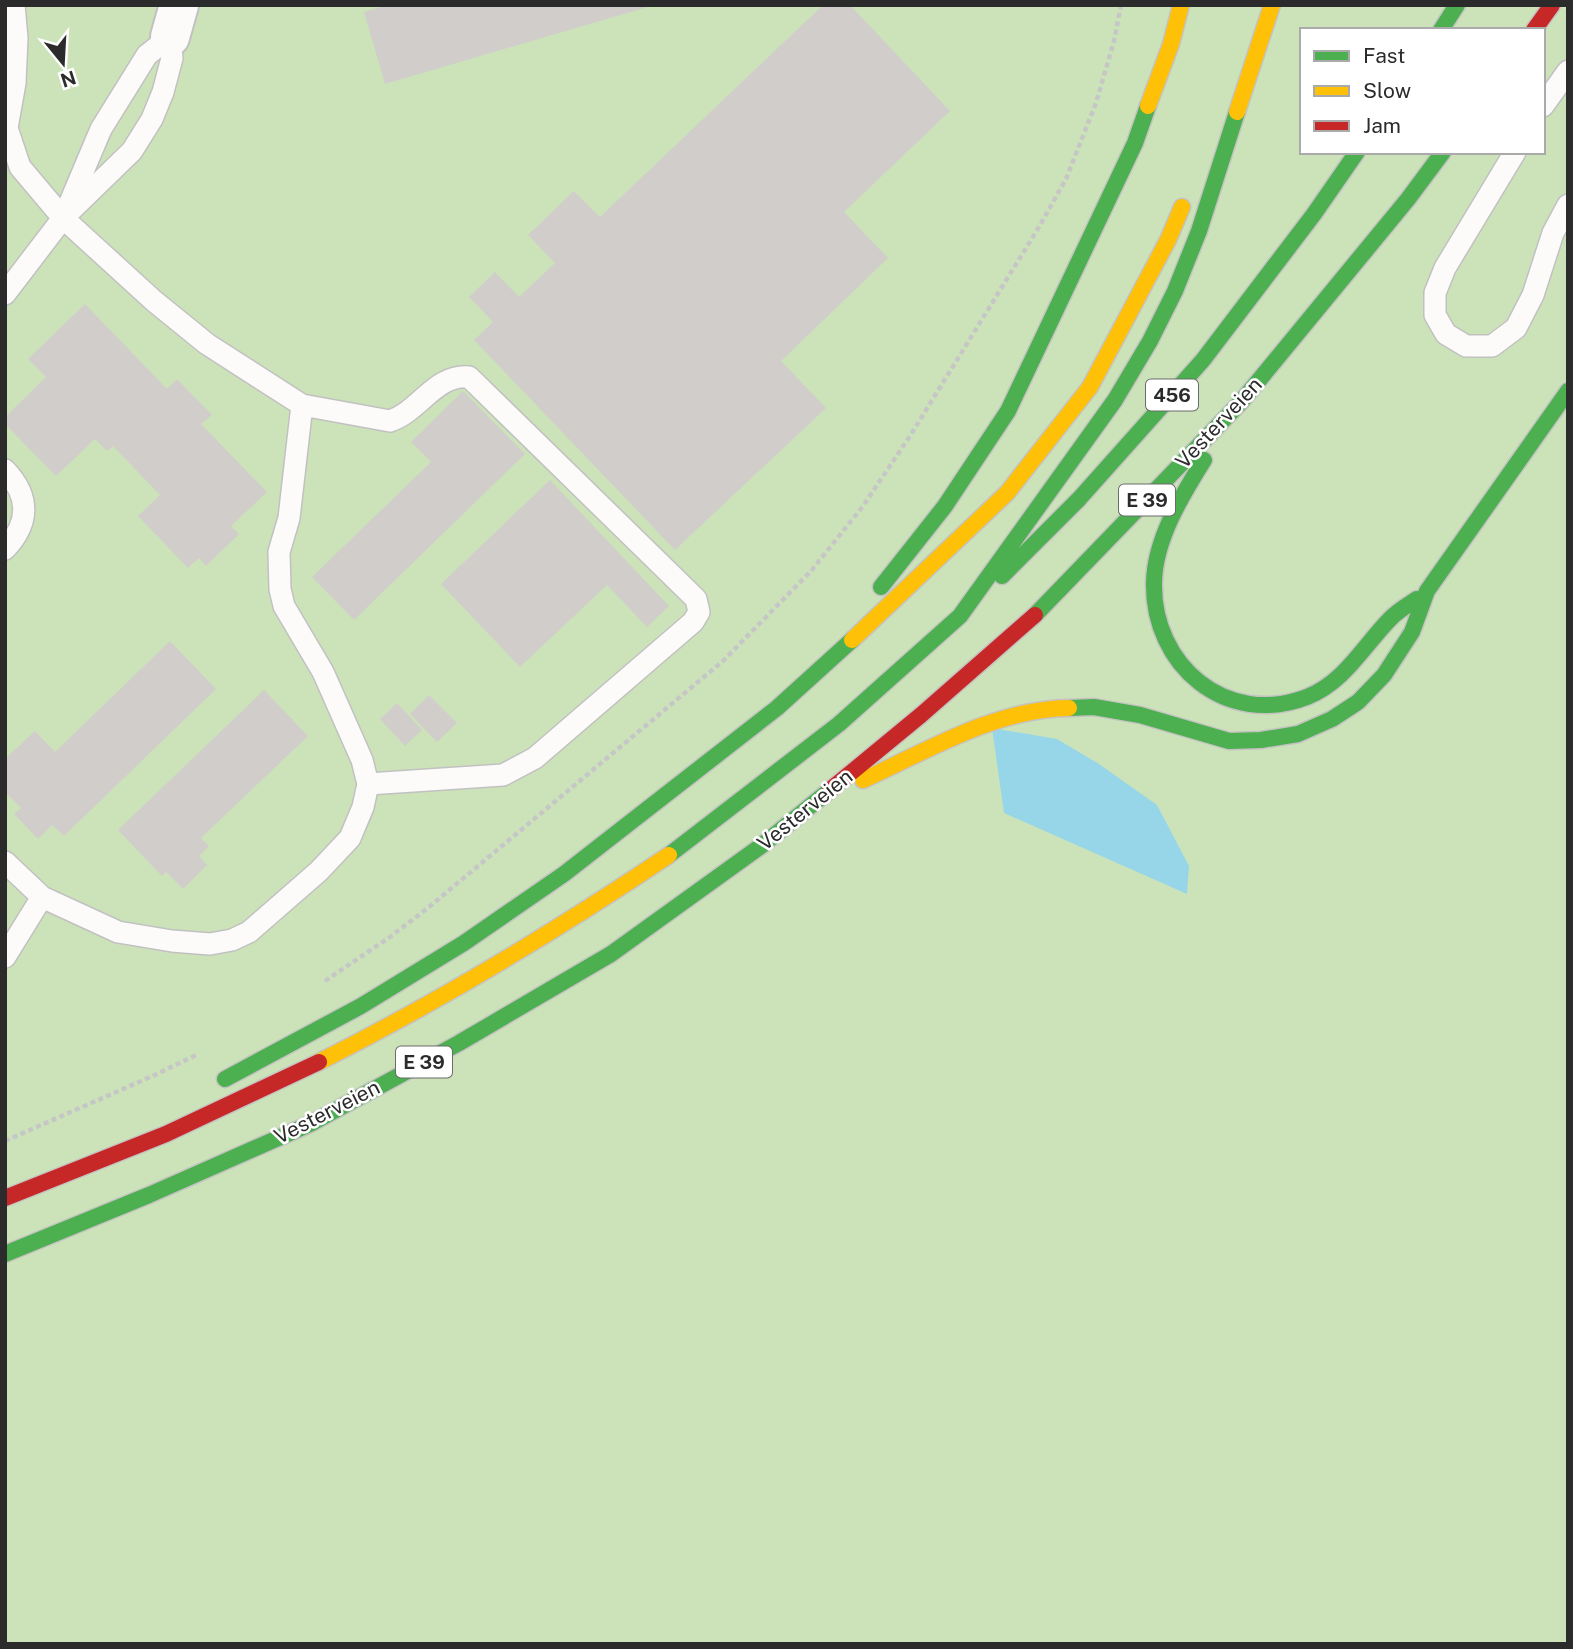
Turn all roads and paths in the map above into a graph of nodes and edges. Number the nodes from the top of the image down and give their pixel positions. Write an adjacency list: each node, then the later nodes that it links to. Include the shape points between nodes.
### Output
1 (14, 5): 12 (lane, via 15,83)
2 (1121, 5): 34 (path, via 1096,103 1077,155 1040,227 910,436 811,571 723,661 429,907)
3 (1181, 5): 28 (main road, via 1135,142 1007,411 945,506)
4 (1270, 5): 13 (main road, E 39); 27 (main road, E 39, via 1199,232 1150,341 1115,400)
5 (1457, 5): 8 (main road)
6 (1552, 5): 9 (main road)
7 (174, 21): 19 (lane, via 101,129); 19 (lane, via 173,58 152,119 132,151)
8 (1442, 28)
9 (1535, 28)
10 (1568, 71): 11 (lane)
11 (1545, 103)
12 (6, 128): 19 (lane, via 20,167)
13 (1215, 129)
14 (1356, 154): 27 (main road, 456, via 1203,360 1079,499)
15 (1442, 154): 22 (main road, Vesterveien / E 39)
16 (1514, 154): 18 (lane, via 1445,268 1435,293 1435,315 1446,334 1466,346 1492,346 1516,328)
17 (1189, 191): 28 (main road, via 1090,387 1015,482 900,597)
18 (1568, 205)
19 (63, 218): 20 (lane); 23 (lane, via 207,344)
20 (5, 294)
21 (1568, 391): 26 (main road, E 39)
22 (1241, 402): 26 (main road, E 39, via 1188,484 1160,551 1154,580 1155,611 1164,640 1198,684 1248,703 1275,704 1307,696 1339,676 1393,616); 30 (main road, Vesterveien / E 39, via 1034,616)
23 (303, 405): 29 (lane, via 289,517 279,552 280,589 284,606 345,719); 29 (lane, via 390,421 455,376 469,377 696,599 699,612 535,758 508,774)
24 (5, 470): 25 (lane, via 15,480 25,519)
25 (5, 549)
26 (1427, 591): 30 (main road, E 39, via 1412,632 1384,675 1358,702 1298,734 1229,741 1140,715 1094,707 1049,708 984,725)
27 (960, 616): 38 (main road, E 39, via 839,724 682,846 488,971 278,1083 166,1134)
28 (777, 708): 36 (main road, via 564,874 464,943 361,1006)
29 (368, 784): 32 (lane, via 350,838 249,932 232,940 210,944 127,934)
30 (807, 807): 39 (main road, Vesterveien / E 39, via 761,846 611,954 459,1043 310,1124)
31 (5, 862): 32 (lane)
32 (42, 897): 33 (lane)
33 (5, 957)
34 (318, 985)
35 (201, 1052): 37 (path)
36 (206, 1088)
37 (5, 1140)
38 (5, 1198)
39 (5, 1254)

